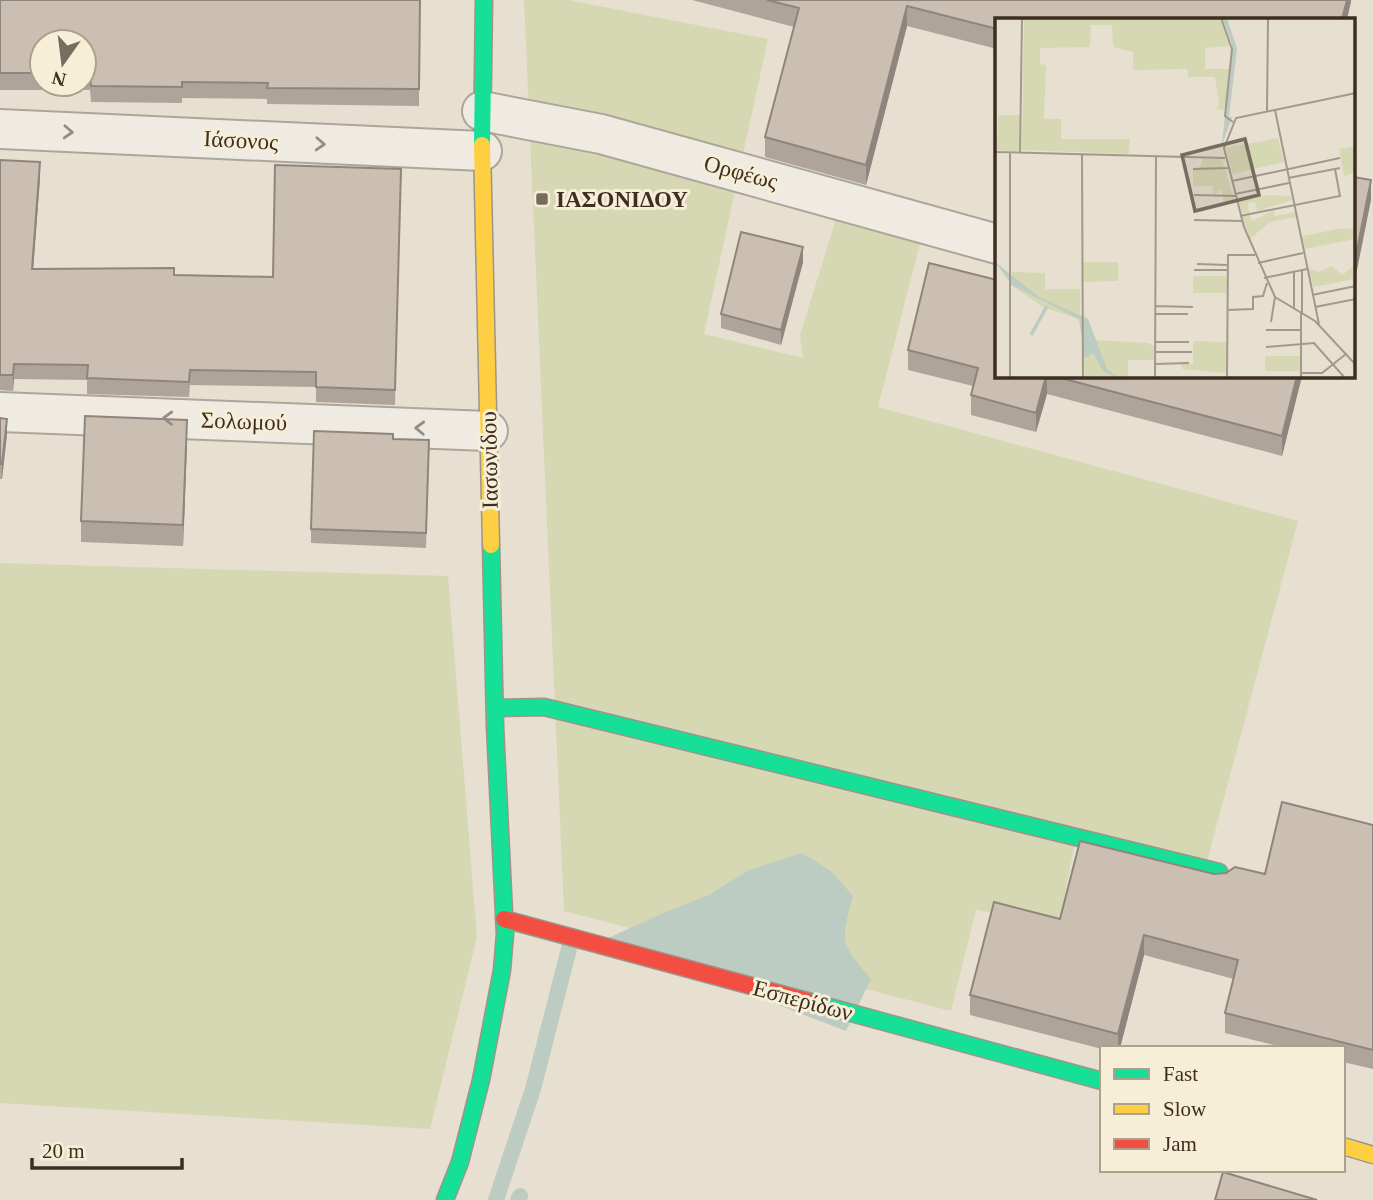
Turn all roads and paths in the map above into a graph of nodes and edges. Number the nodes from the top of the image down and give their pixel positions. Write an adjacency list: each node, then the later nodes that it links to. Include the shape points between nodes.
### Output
1 (484, 0): 2 (street, Ιασωνίδου)
2 (482, 111): 4 (street, Ιασωνίδου); 5 (street, Ορφέως, via 601,134)
3 (0, 129): 4 (street, Ιάσονος, one-way to 4)
4 (482, 151): 7 (street, Ιασωνίδου)
5 (995, 243)
6 (0, 412): 7 (street, Σολωμού, one-way to 6)
7 (488, 431): 8 (street, Ιασωνίδου)
8 (495, 708): 9 (street, via 544,707); 10 (street, Ιασωνίδου)
9 (1219, 872)
10 (504, 919): 11 (street, Εσπερίδων); 14 (street, Ιασωνίδου, via 502,970 481,1080)
11 (1100, 1080)
12 (1345, 1147): 13 (street)
13 (1373, 1154)
14 (445, 1200)

